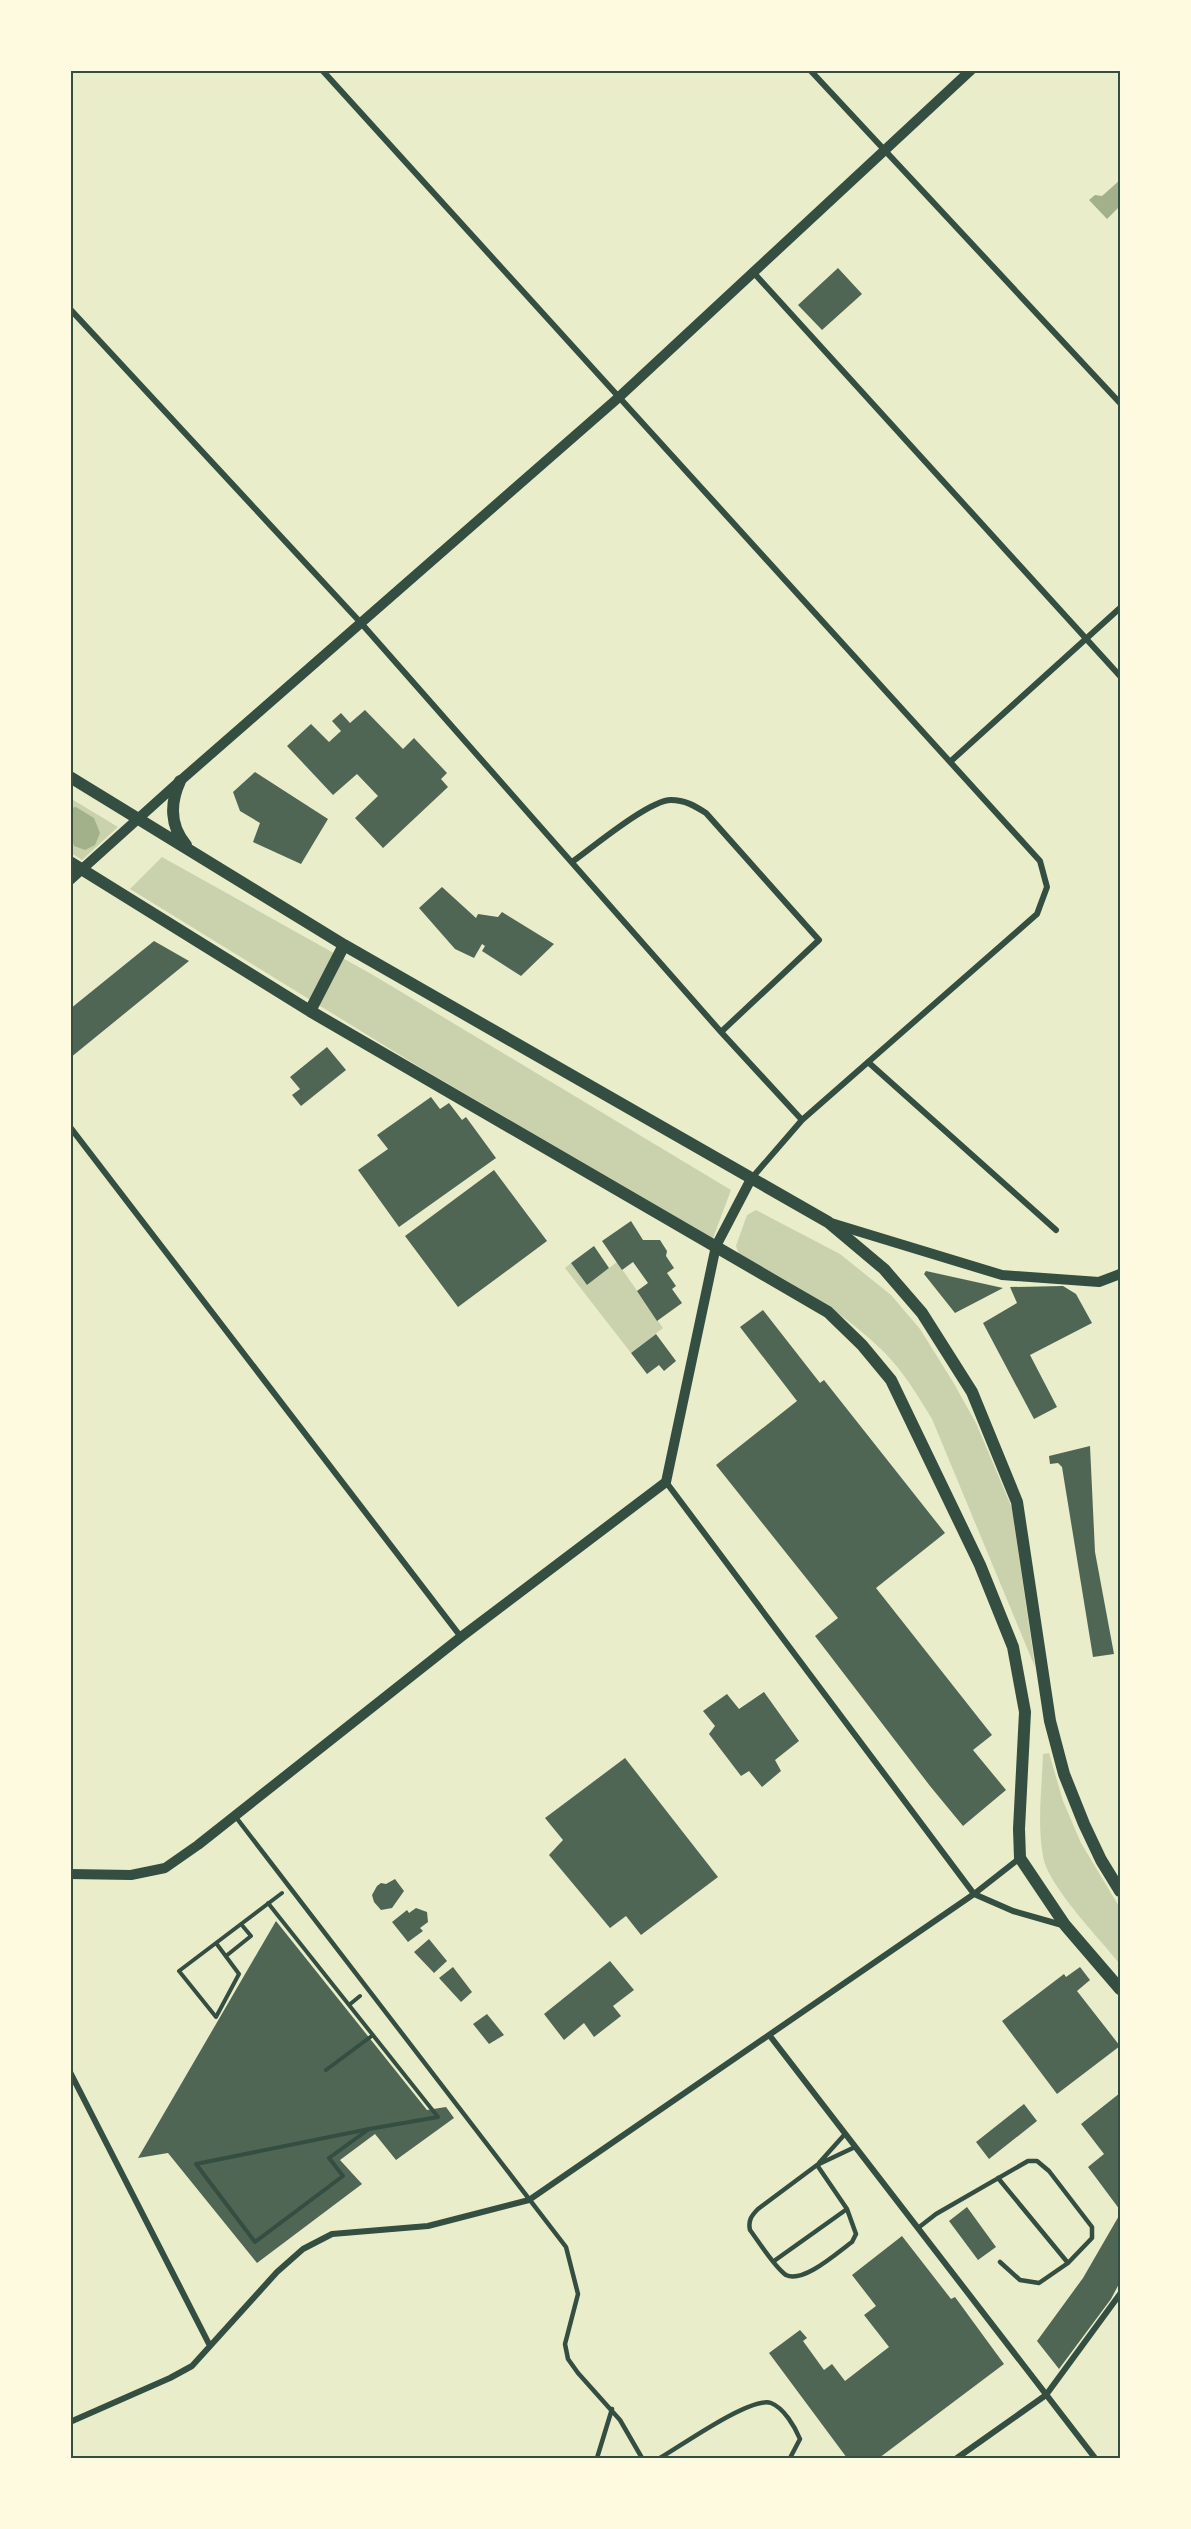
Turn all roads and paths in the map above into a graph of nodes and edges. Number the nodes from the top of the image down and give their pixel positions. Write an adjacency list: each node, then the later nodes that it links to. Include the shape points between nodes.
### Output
1 (322, 70): 7 (street)
2 (810, 70): 4 (street)
3 (971, 70): 4 (street)
4 (884, 151): 5 (street); 8 (street)
5 (753, 272): 7 (street); 11 (street)
6 (70, 309): 10 (street)
7 (618, 398): 10 (street); 13 (street)
8 (1120, 403)
9 (1120, 608): 11 (street)
10 (361, 623): 15 (street); 19 (street)
11 (1086, 639): 12 (street); 13 (street)
12 (1120, 675)
13 (951, 761): 25 (street, via 1040,861 1047,887 1037,914)
14 (70, 777): 16 (main road)
15 (180, 781): 16 (street); 17 (main road, via 173,818)
16 (138, 818): 17 (main road); 20 (street)
17 (191, 851): 22 (main road)
18 (70, 862): 20 (main road)
19 (572, 862): 24 (street); 24 (street, via 650,806 669,800 691,803 706,813 819,940)
20 (82, 869): 21 (street); 23 (main road)
21 (70, 880)
22 (344, 945): 23 (main road); 28 (main road)
23 (310, 1011): 31 (main road)
24 (721, 1032): 26 (street)
25 (868, 1062): 26 (street); 30 (street)
26 (802, 1120): 28 (street)
27 (70, 1127): 34 (street)
28 (751, 1179): 29 (main road); 31 (street)
29 (828, 1222): 32 (street, via 1002,1275 1099,1282); 39 (main road, via 884,1269 922,1313 972,1392 1017,1502 1050,1720 1064,1774 1101,1860)
30 (1056, 1230)
31 (716, 1246): 33 (street); 36 (main road, via 828,1312 891,1380 980,1565 1013,1647 1025,1712)
32 (1120, 1275)
33 (666, 1482): 34 (street); 40 (street)
34 (461, 1637): 35 (street)
35 (235, 1816): 37 (street, via 165,1868 131,1875); 38 (lane)
36 (1020, 1858): 40 (street); 43 (main road)
37 (70, 1874)
38 (290, 1887): 41 (path); 56 (lane)
39 (1120, 1890)
40 (974, 1894): 43 (street, via 1013,1911); 48 (street)
41 (268, 1903): 42 (path); 47 (path)
42 (242, 1924): 44 (path); 45 (path, via 251,1936)
43 (1065, 1925): 46 (main road)
44 (216, 1943): 45 (path); 45 (path, via 179,1971 216,2018 239,1974)
45 (226, 1956)
46 (1120, 1989)
47 (373, 2035): 49 (path); 51 (path, via 438,2117)
48 (770, 2036): 52 (street); 56 (street)
49 (326, 2070)
50 (70, 2072): 63 (street)
51 (369, 2129): 51 (path, via 346,2134 196,2164 255,2241 343,2176 329,2158)
52 (845, 2134): 53 (street); 54 (lane)
53 (855, 2147): 54 (lane); 58 (street)
54 (817, 2165): 57 (lane); 59 (lane, via 751,2216 750,2230)
55 (998, 2178): 58 (lane); 61 (lane); 61 (lane, via 1028,2161 1037,2161 1049,2171 1092,2227 1092,2238)
56 (529, 2200): 63 (street, via 428,2226 332,2234 303,2249 277,2272); 65 (lane, via 566,2247 578,2294 565,2344 568,2359)
57 (847, 2209): 59 (lane); 59 (lane, via 856,2234 852,2242 806,2275 784,2274)
58 (918, 2228): 64 (street)
59 (774, 2261)
60 (1000, 2262): 61 (lane, via 1020,2280 1039,2283)
61 (1068, 2263)
62 (1120, 2294): 64 (street)
63 (209, 2344): 66 (street, via 192,2366 170,2379)
64 (1046, 2395): 71 (street); 72 (street)
65 (612, 2409): 67 (lane); 68 (lane)
66 (70, 2422)
67 (597, 2458)
68 (642, 2458)
69 (660, 2458): 70 (lane, via 733,2414 763,2402 778,2408 796,2429 800,2439)
70 (790, 2458)
71 (957, 2458)
72 (1095, 2458)

